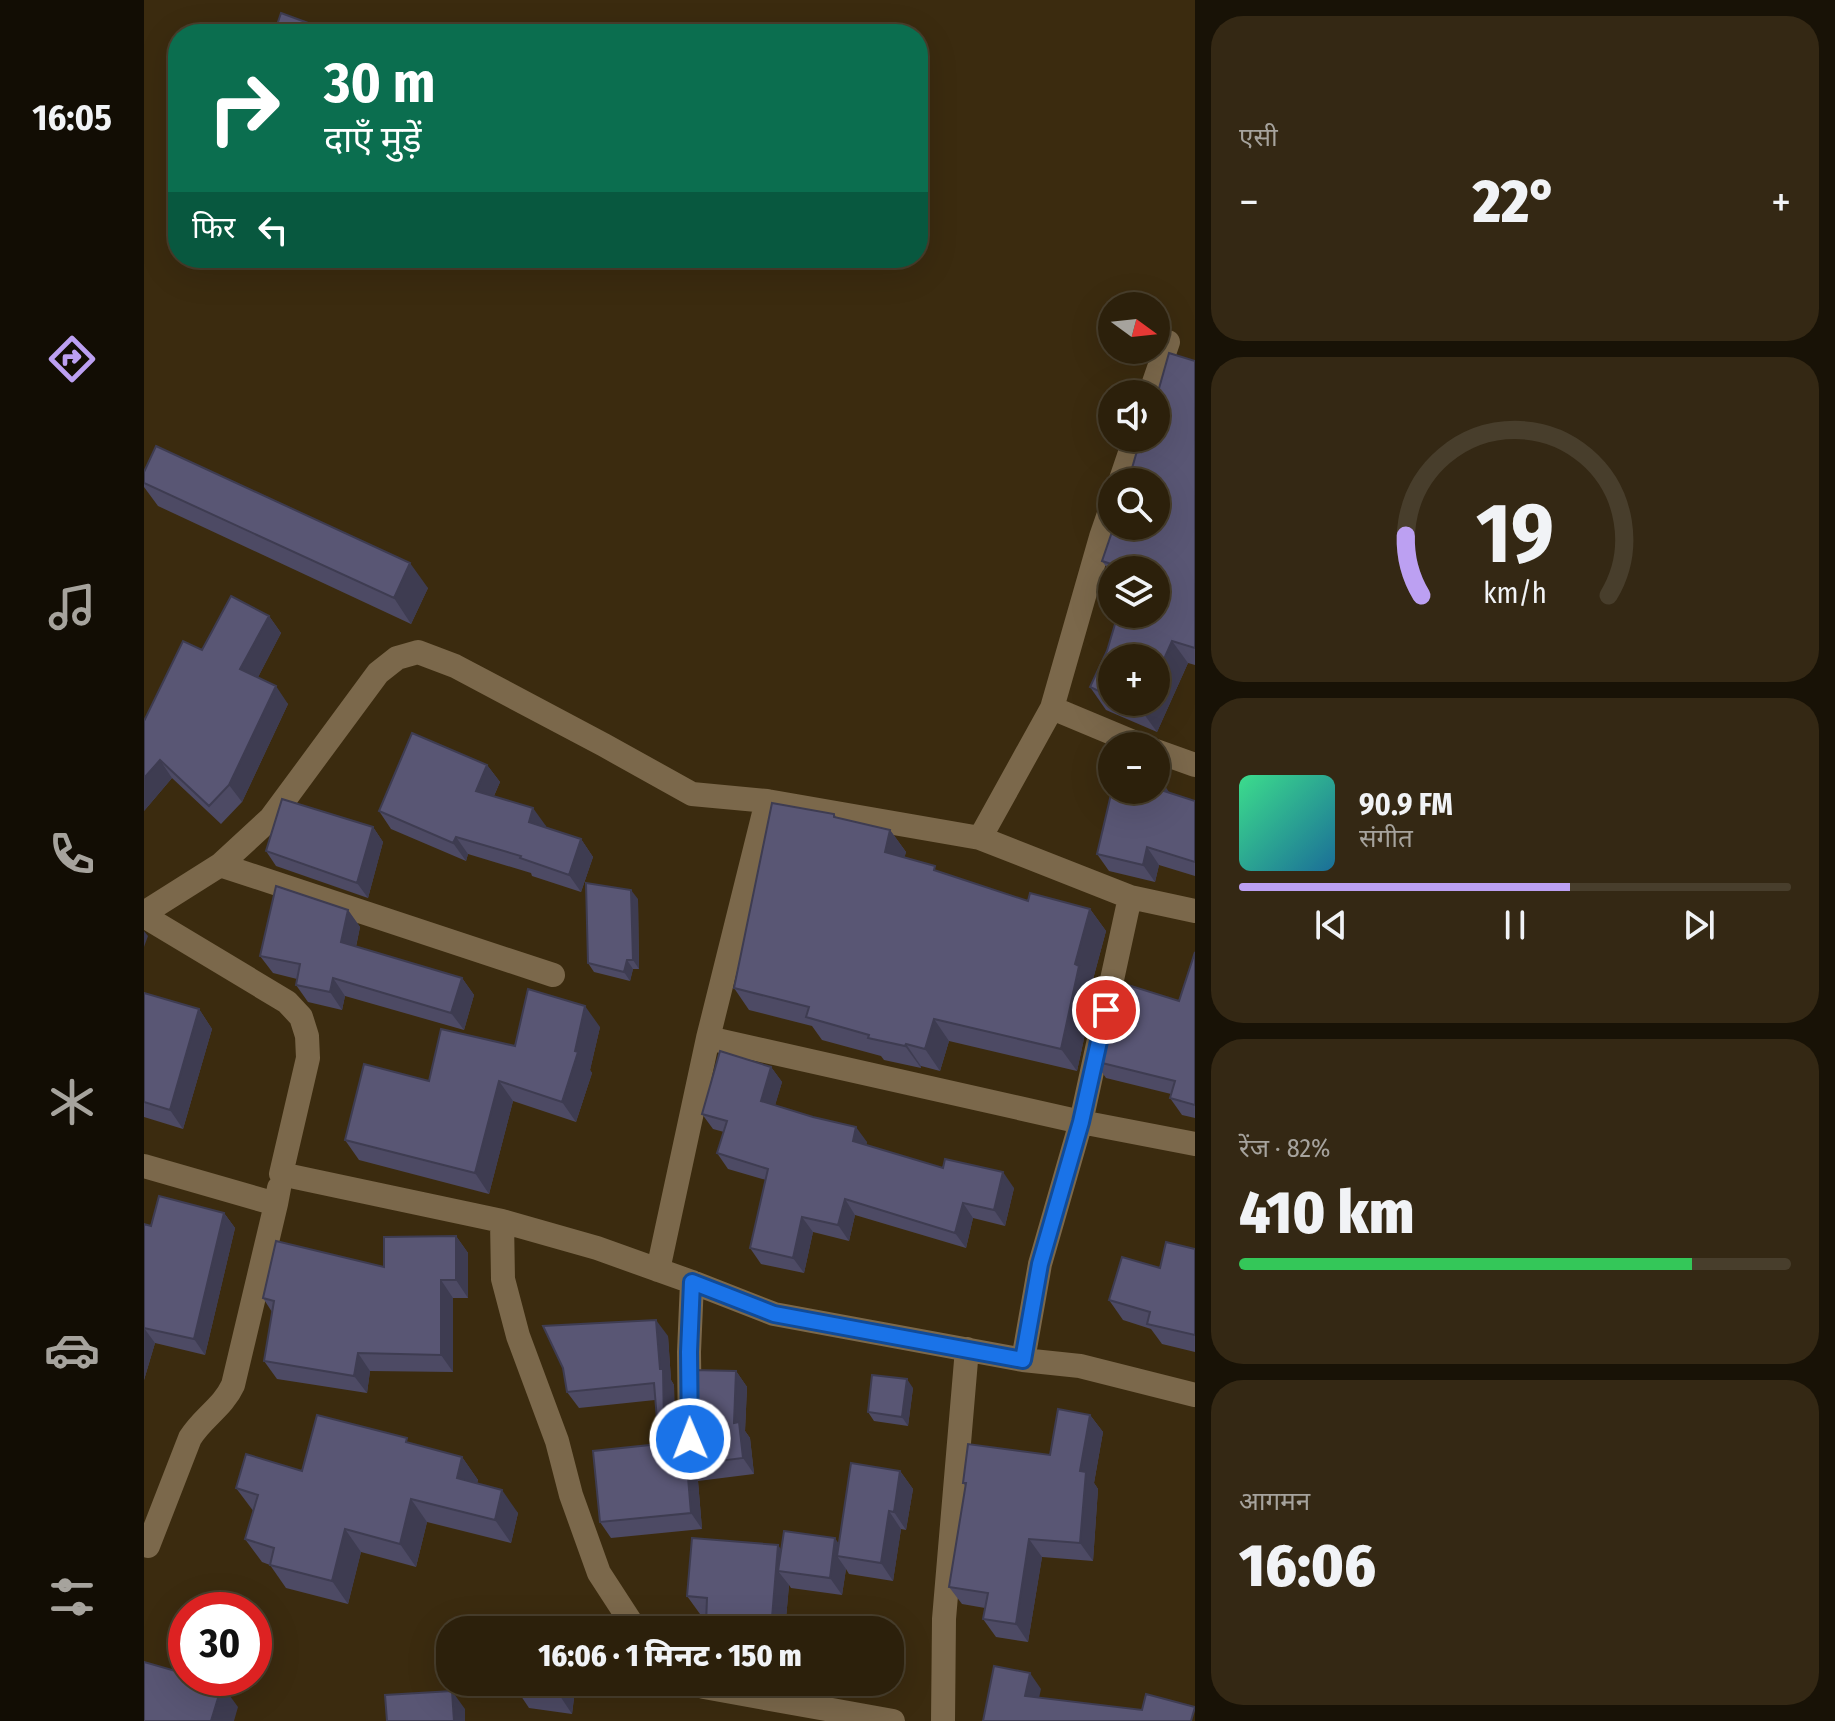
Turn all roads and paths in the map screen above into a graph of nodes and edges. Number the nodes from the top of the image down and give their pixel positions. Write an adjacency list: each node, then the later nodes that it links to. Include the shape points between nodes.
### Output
1 (1100, 540): 2 (street)
2 (1052, 708): 3 (street); 7 (street)
3 (1109, 732)
4 (1170, 756): 5 (street)
5 (1195, 765)
6 (767, 801): 7 (street); 8 (street, via 692,794 455,666 418,652 397,658 378,673 271,818); 13 (street)
7 (980, 838): 9 (street)
8 (220, 865): 11 (street); 12 (street)
9 (1130, 897): 10 (street); 14 (street)
10 (1195, 911)
11 (144, 915): 17 (street, via 287,1002 301,1017 308,1058)
12 (553, 975)
13 (708, 1038): 14 (street); 20 (street)
14 (1081, 1122): 15 (street); 23 (street, via 1040,1264)
15 (1195, 1144)
16 (144, 1166): 18 (street)
17 (281, 1174): 18 (street); 19 (street)
18 (276, 1204): 26 (street, via 233,1385 190,1438)
19 (502, 1221): 20 (street); 27 (street, via 503,1279 518,1336 599,1573)
20 (658, 1270): 21 (street)
21 (692, 1282): 22 (street, via 774,1314); 25 (street)
22 (967, 1349): 23 (street); 30 (street, via 944,1619)
23 (1023, 1360): 24 (street, via 1080,1366)
24 (1195, 1395)
25 (690, 1439)
26 (148, 1546)
27 (627, 1616)
28 (754, 1696): 29 (street)
29 (893, 1721)
30 (943, 1721)

